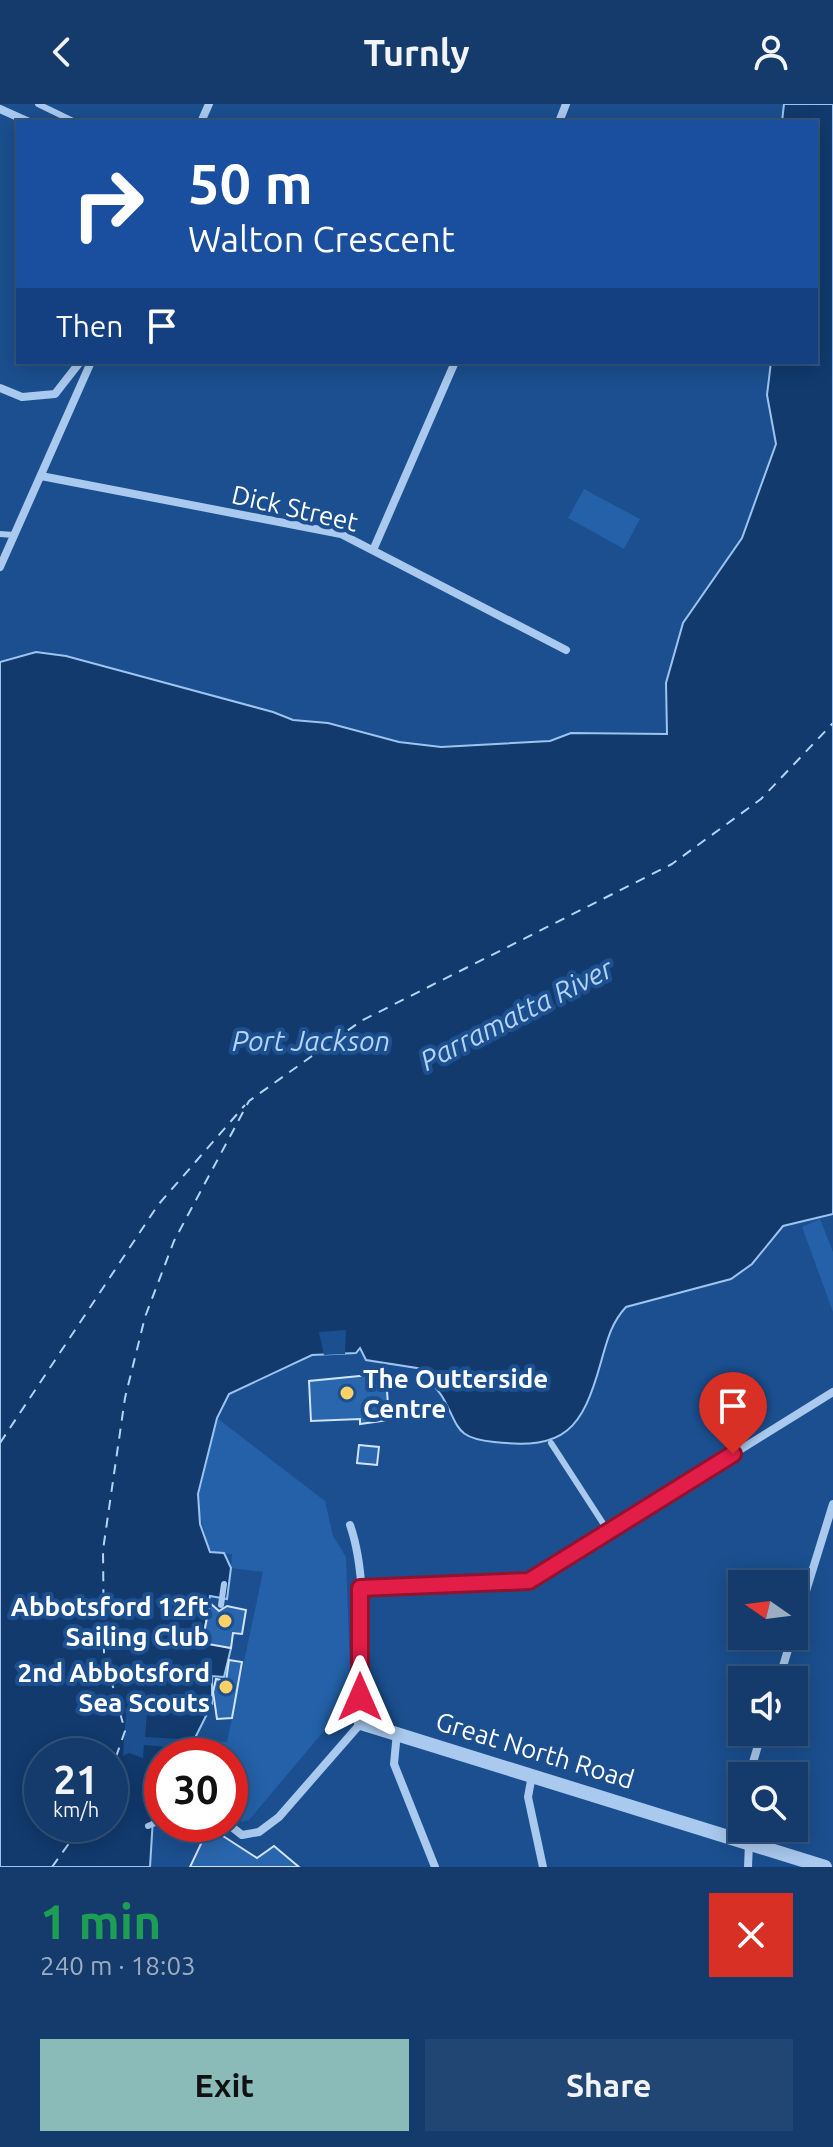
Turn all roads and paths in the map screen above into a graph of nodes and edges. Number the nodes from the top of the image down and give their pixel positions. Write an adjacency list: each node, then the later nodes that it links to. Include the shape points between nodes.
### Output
1 (38, 104): 4 (lane)
2 (0, 109): 3 (street)
3 (25, 120)
4 (71, 120)
5 (78, 364): 8 (street, via 55,394 22,397)
6 (90, 364): 9 (street)
7 (454, 364): 12 (street)
8 (0, 388)
9 (41, 476): 11 (street); 12 (street, Dick Street, via 341,534)
10 (0, 534): 11 (lane)
11 (14, 535): 13 (street)
12 (374, 548): 14 (street, Dick Street)
13 (0, 567)
14 (566, 650)
15 (833, 1392): 19 (street)
16 (551, 1443): 19 (lane)
17 (833, 1504): 21 (street)
18 (350, 1525): 22 (street)
19 (608, 1531): 22 (street, via 529,1581)
20 (224, 1584): 23 (lane)
21 (808, 1585)
22 (360, 1588): 24 (street)
23 (221, 1605)
24 (361, 1723): 25 (street, Great North Road); 27 (street, via 268,1826)
25 (397, 1732): 26 (street, Great North Road); 30 (street, via 394,1764)
26 (532, 1775): 28 (street, Great North Road); 31 (street, via 528,1797)
27 (248, 1833)
28 (728, 1835)
29 (749, 1843): 32 (street); 33 (street, Great North Road)
30 (435, 1867)
31 (543, 1867)
32 (748, 1867)
33 (825, 1867)

